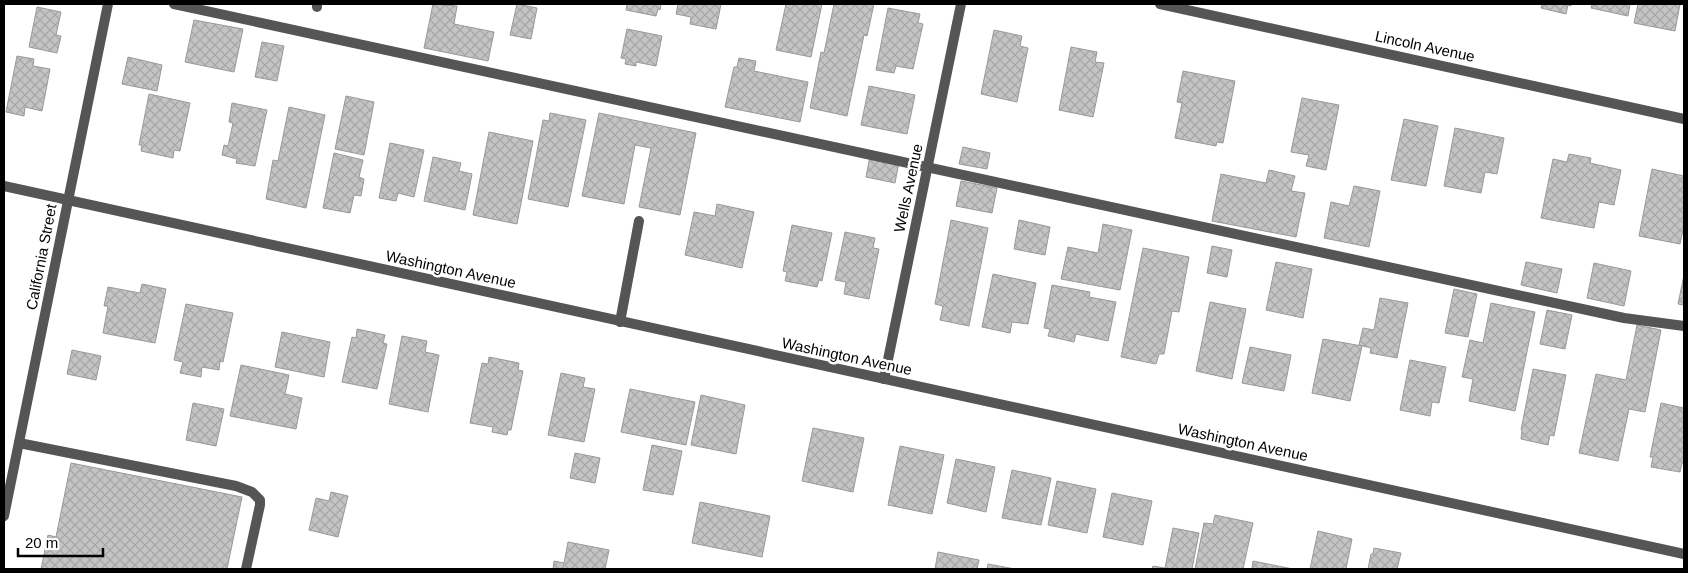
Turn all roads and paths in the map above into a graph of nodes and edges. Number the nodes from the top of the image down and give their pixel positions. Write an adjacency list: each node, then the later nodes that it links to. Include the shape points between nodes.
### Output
1 (108, 4): 8 (street, California Street)
2 (174, 4): 6 (street)
3 (961, 4): 6 (street, Wells Avenue)
4 (1160, 4): 5 (street, Lincoln Avenue)
5 (1684, 118)
6 (927, 168): 11 (street, via 1615,316); 12 (street, Wells Avenue)
7 (4, 186): 8 (street, Washington Avenue)
8 (68, 200): 10 (street, Washington Avenue); 13 (street, California Street)
9 (639, 221): 10 (street)
10 (620, 322): 12 (street, Washington Avenue)
11 (1684, 326)
12 (884, 379): 15 (street, Washington Avenue)
13 (19, 443): 14 (street, California Street); 16 (street, via 236,486 252,492 260,504)
14 (4, 516)
15 (1684, 554)
16 (246, 569)

